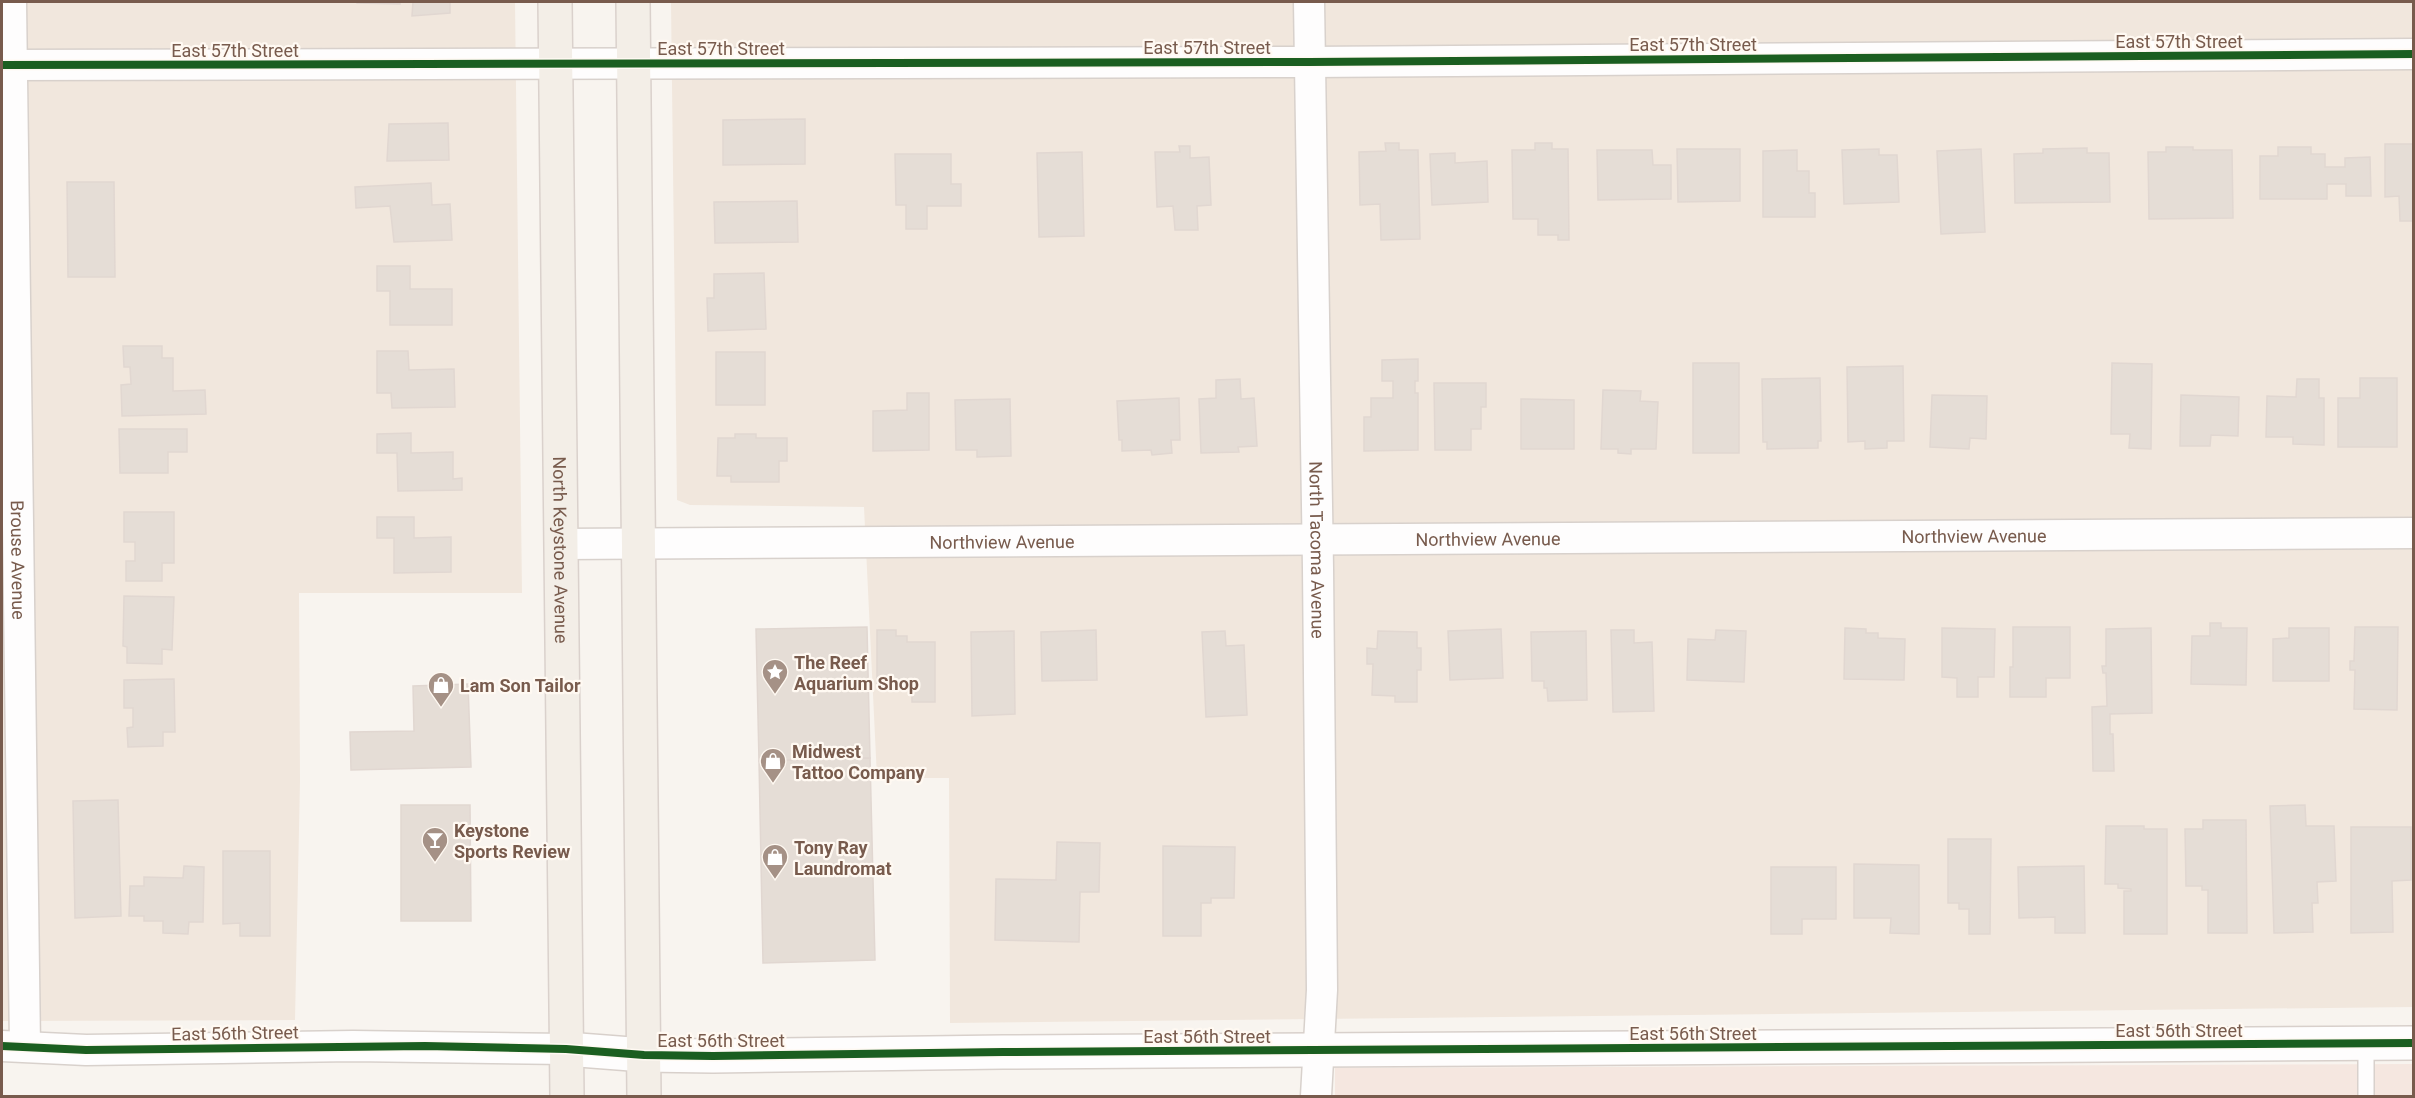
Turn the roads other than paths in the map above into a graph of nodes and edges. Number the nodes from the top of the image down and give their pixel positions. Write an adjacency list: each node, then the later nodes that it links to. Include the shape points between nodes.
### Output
1 (11, 2): 9 (street, Brouse Avenue)
2 (555, 2): 7 (main road, North Keystone Avenue)
3 (633, 2): 8 (main road)
4 (1308, 2): 6 (street, North Tacoma Avenue)
5 (2414, 54): 6 (street, East 57th Street)
6 (1309, 62): 8 (street, East 57th Street); 11 (street, North Tacoma Avenue)
7 (556, 63): 8 (street, East 57th Street); 9 (street, East 57th Street); 13 (main road, North Keystone Avenue)
8 (634, 63): 12 (main road)
9 (6, 65): 16 (street, Brouse Avenue)
10 (2414, 533): 11 (street, Northview Avenue)
11 (1317, 538): 12 (street, Northview Avenue); 18 (street, North Tacoma Avenue, via 1322,990)
12 (639, 542): 13 (street, Northview Avenue); 19 (main road)
13 (561, 544): 17 (main road, North Keystone Avenue)
14 (2414, 1043): 15 (street, East 56th Street)
15 (2366, 1044): 18 (street, East 56th Street); 23 (lane)
16 (13, 1046): 17 (street, East 56th Street, via 86,1050 353,1046)
17 (566, 1049): 19 (street, East 56th Street); 20 (main road, North Keystone Avenue)
18 (1317, 1050): 19 (street, East 56th Street); 22 (street, North Tacoma Avenue)
19 (644, 1055): 21 (main road)
20 (567, 1096)
21 (644, 1096)
22 (1316, 1096)
23 (2366, 1096)

